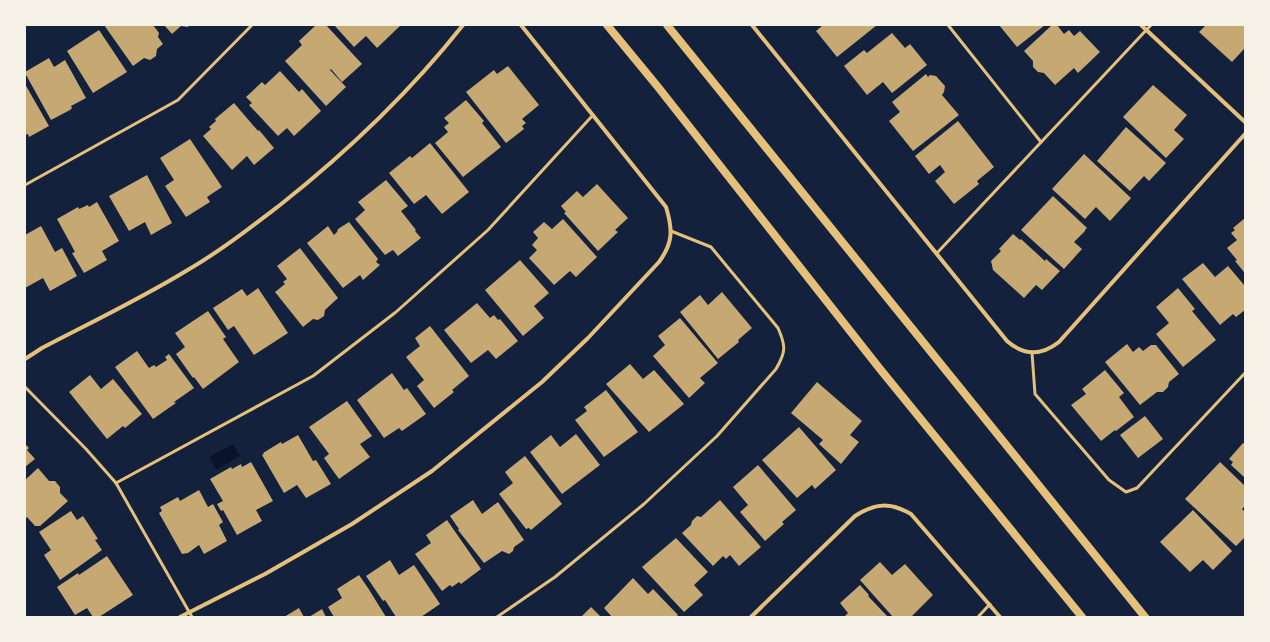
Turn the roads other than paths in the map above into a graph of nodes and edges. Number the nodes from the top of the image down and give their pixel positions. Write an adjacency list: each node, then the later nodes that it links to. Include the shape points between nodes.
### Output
1 (252, 25): 15 (lane, via 178,100)
2 (463, 25): 19 (street, via 411,86 371,127 304,186 249,229 187,271)
3 (521, 25): 11 (street)
4 (607, 25): 31 (main road, via 880,369)
5 (668, 25): 32 (main road)
6 (752, 25): 17 (street)
7 (948, 25): 14 (lane)
8 (1141, 25): 10 (street)
9 (1151, 25): 10 (lane)
10 (1146, 30): 12 (street); 14 (lane)
11 (593, 115): 16 (street, via 666,207); 22 (lane, via 488,230 390,317 313,376)
12 (1245, 122)
13 (1245, 134): 18 (street, via 1059,342 1042,352)
14 (1040, 142): 17 (lane)
15 (25, 185)
16 (671, 231): 24 (street, via 666,253 588,338 542,382 432,471 352,524 265,574); 27 (lane, via 711,247 778,328 784,343 783,358 717,436 644,504 554,577)
17 (936, 253): 18 (street, via 1007,341 1014,347)
18 (1032, 353): 20 (lane, via 1035,394 1109,480 1126,492 1137,488)
19 (25, 359)
20 (1245, 373)
21 (25, 387): 22 (lane)
22 (116, 483): 24 (lane)
23 (990, 604): 28 (street, via 911,514 893,506 883,505 873,506 855,516); 29 (lane); 30 (street)
24 (190, 612): 25 (street); 26 (lane)
25 (180, 617)
26 (192, 617)
27 (497, 617)
28 (751, 617)
29 (978, 617)
30 (1000, 617)
31 (1082, 617)
32 (1145, 617)

